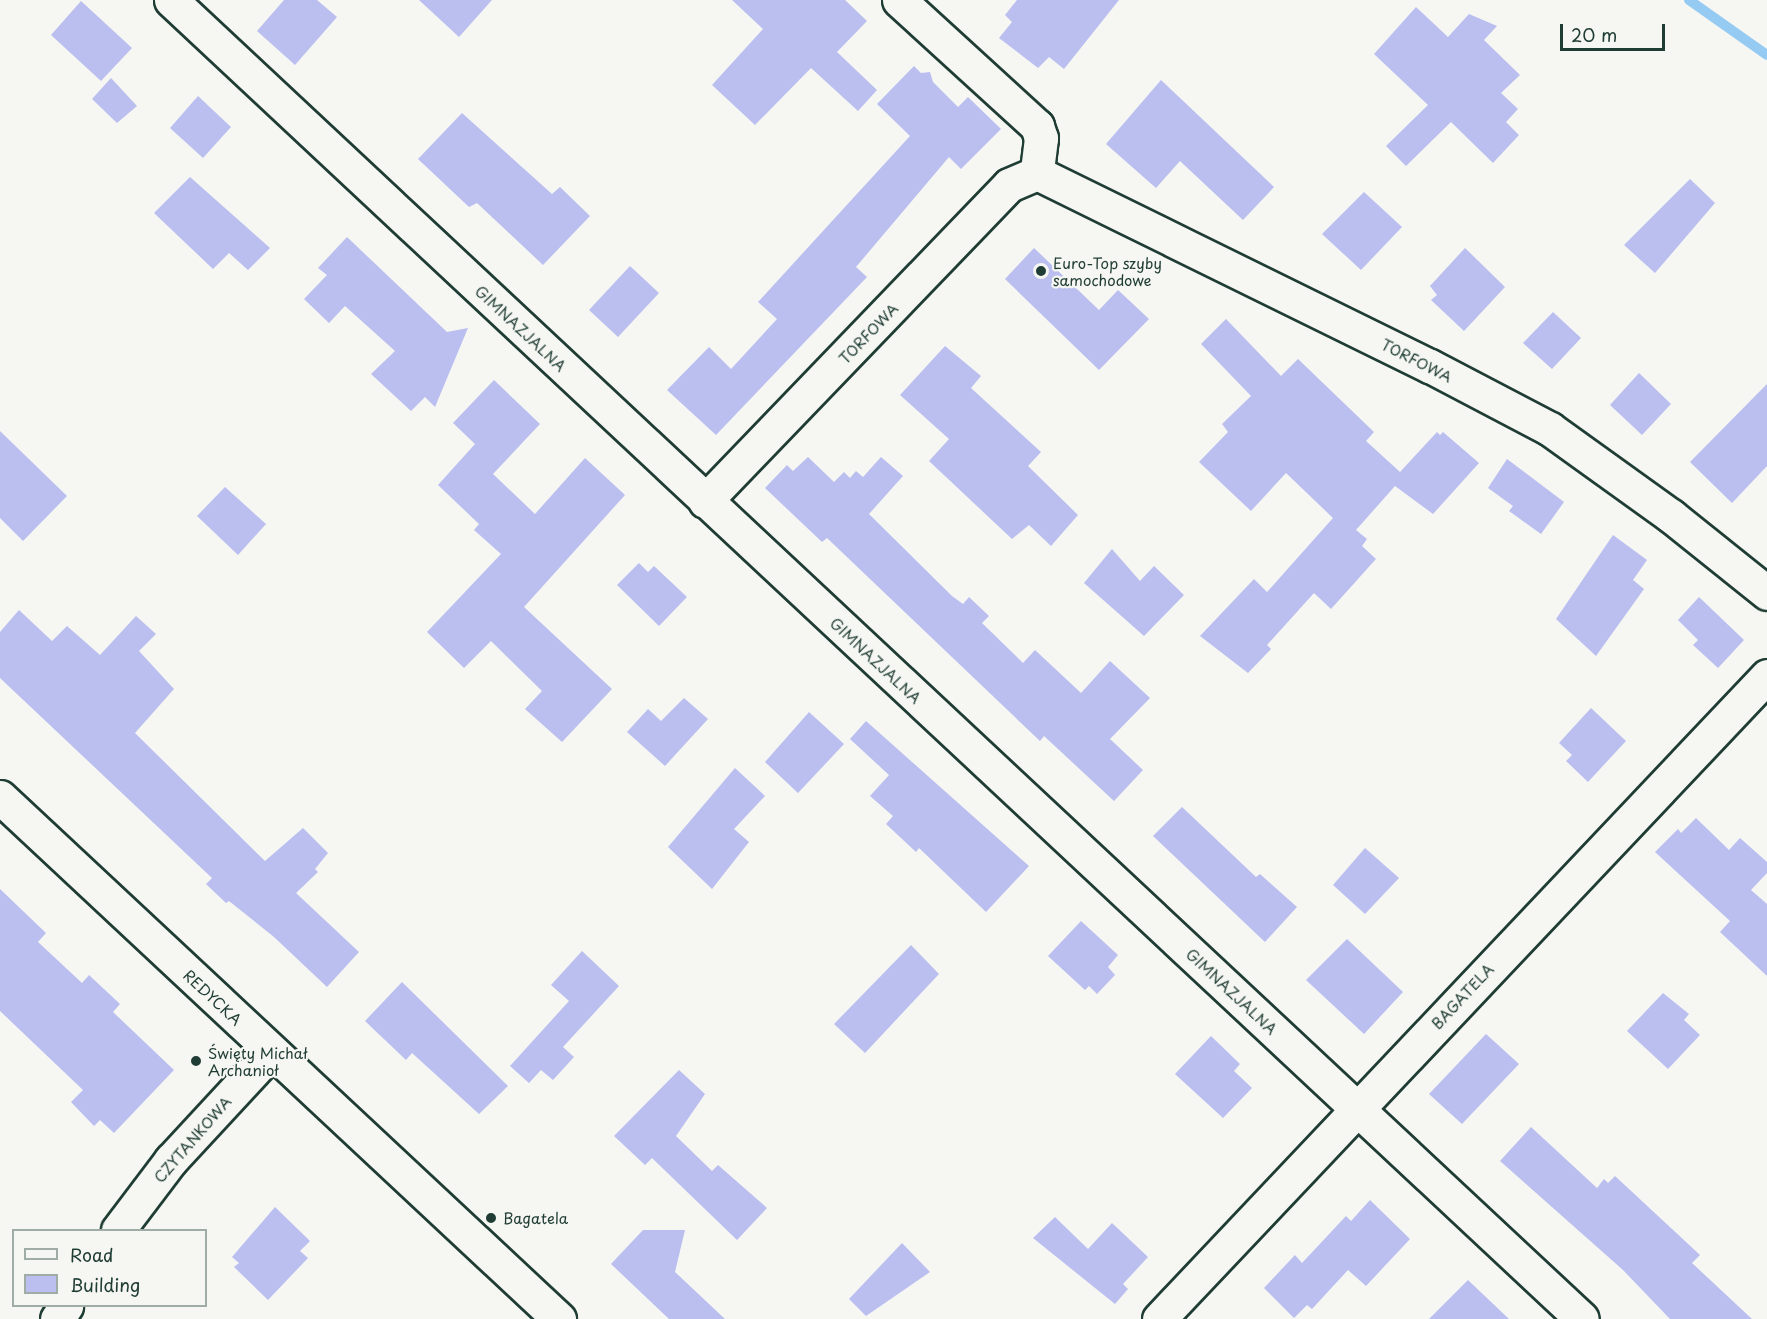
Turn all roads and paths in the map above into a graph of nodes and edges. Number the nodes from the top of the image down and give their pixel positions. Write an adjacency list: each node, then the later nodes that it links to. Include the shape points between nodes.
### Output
1 (171, 0): 4 (street, GIMNAZJALNA)
2 (899, 0): 3 (street, via 1037,126 1041,138)
3 (1037, 173): 4 (street, TORFOWA, via 1009,185); 5 (street, TORFOWA, via 1550,429 1671,516)
4 (705, 501): 9 (street, GIMNAZJALNA)
5 (1767, 594)
6 (1767, 676): 9 (street, BAGATELA)
7 (0, 797): 8 (street, REDYCKA)
8 (271, 1052): 10 (street, CZYTANKOWA, via 171,1160); 11 (street, REDYCKA)
9 (1357, 1107): 12 (street, BAGATELA); 13 (street, GIMNAZJALNA)
10 (119, 1229)
11 (559, 1319)
12 (1159, 1319)
13 (1582, 1319)

